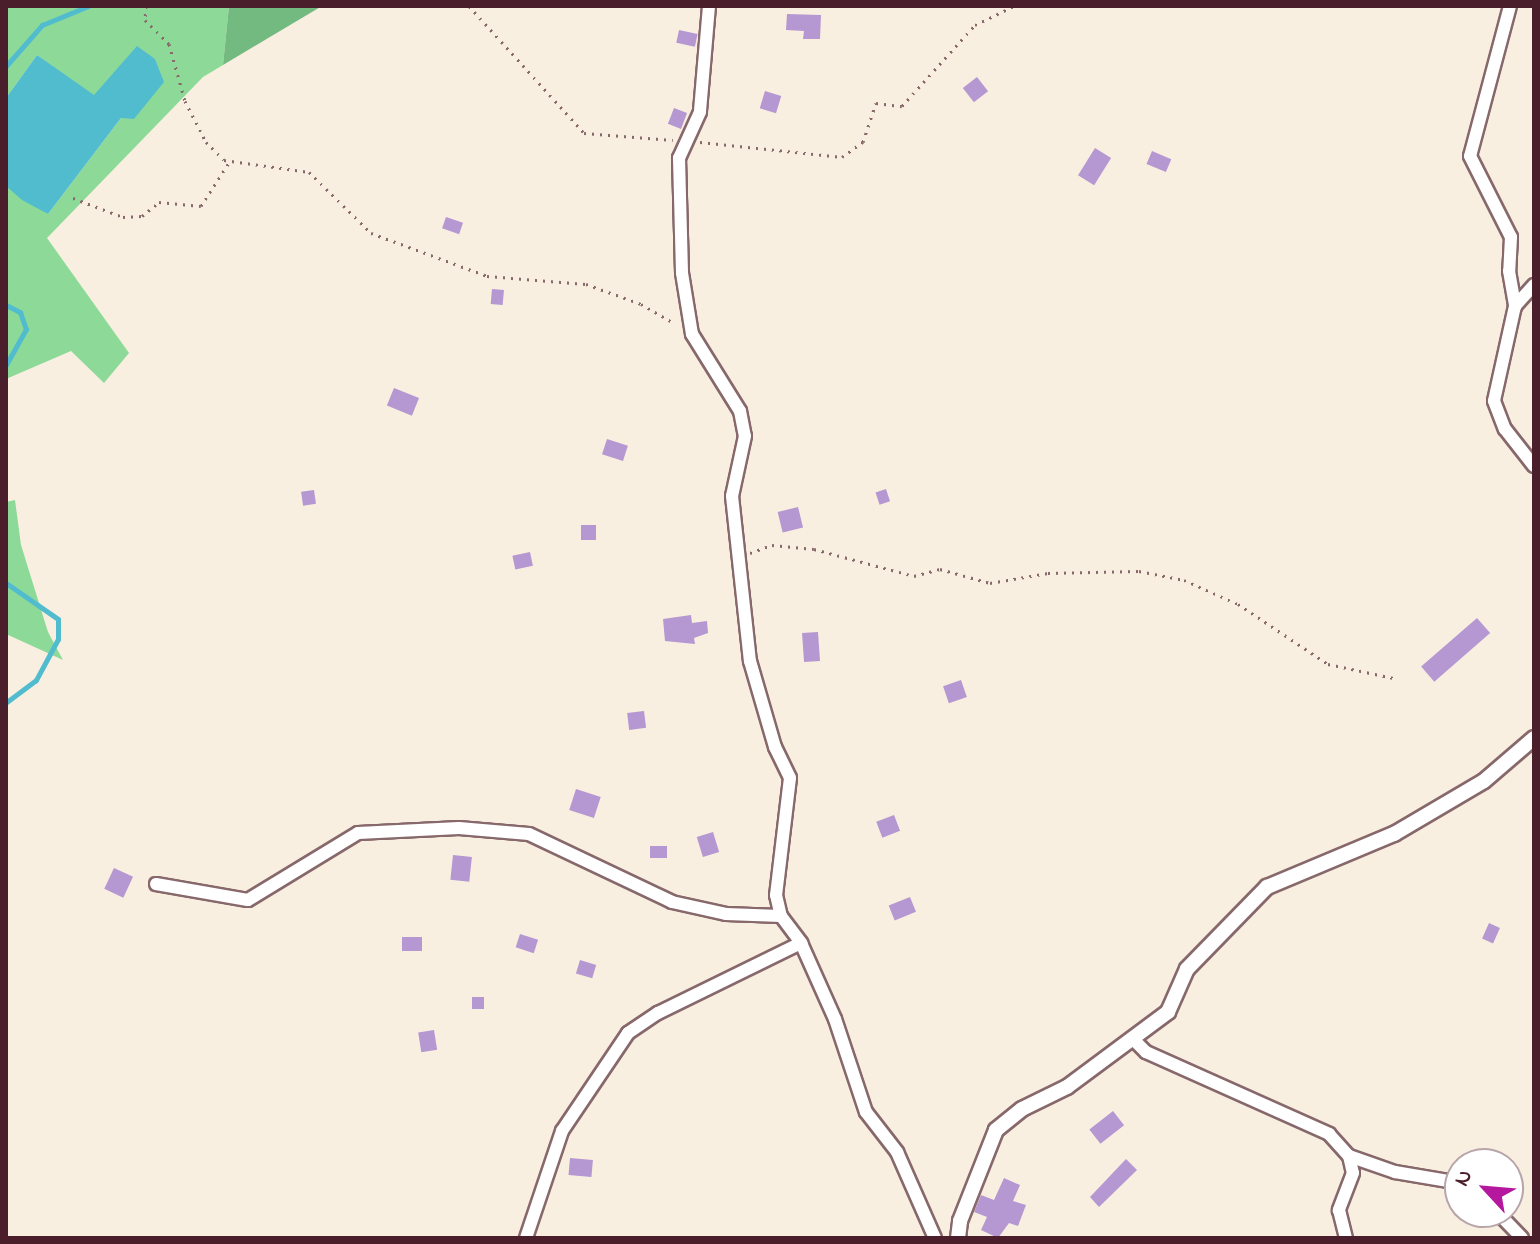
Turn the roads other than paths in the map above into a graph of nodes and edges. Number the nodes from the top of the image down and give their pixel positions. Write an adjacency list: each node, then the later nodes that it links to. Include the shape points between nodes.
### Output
1 (709, 6): 8 (street, via 700,112 686,141 676,184 682,273 692,334 740,411 745,436 732,496 743,555 750,661 775,747 790,778 776,895)
2 (1510, 6): 4 (street, via 1470,156 1511,237)
3 (1534, 285): 4 (street)
4 (1515, 306): 5 (street, via 1494,401 1505,429)
5 (1534, 466)
6 (1534, 738): 10 (street, via 1484,781 1394,834 1267,887 1187,969 1168,1012)
7 (156, 884): 8 (street, via 248,900 358,833 459,828 529,834 672,902 726,914)
8 (781, 916): 9 (street)
9 (801, 943): 13 (street, via 628,1033 562,1131); 14 (street, via 835,1019 866,1112 897,1152)
10 (1132, 1038): 11 (street, via 1146,1052 1329,1134); 15 (street, via 996,1130)
11 (1349, 1156): 12 (street, via 1395,1172); 16 (street, via 1353,1173 1339,1210)
12 (1444, 1180)
13 (526, 1238)
14 (935, 1238)
15 (958, 1238)
16 (1346, 1238)

